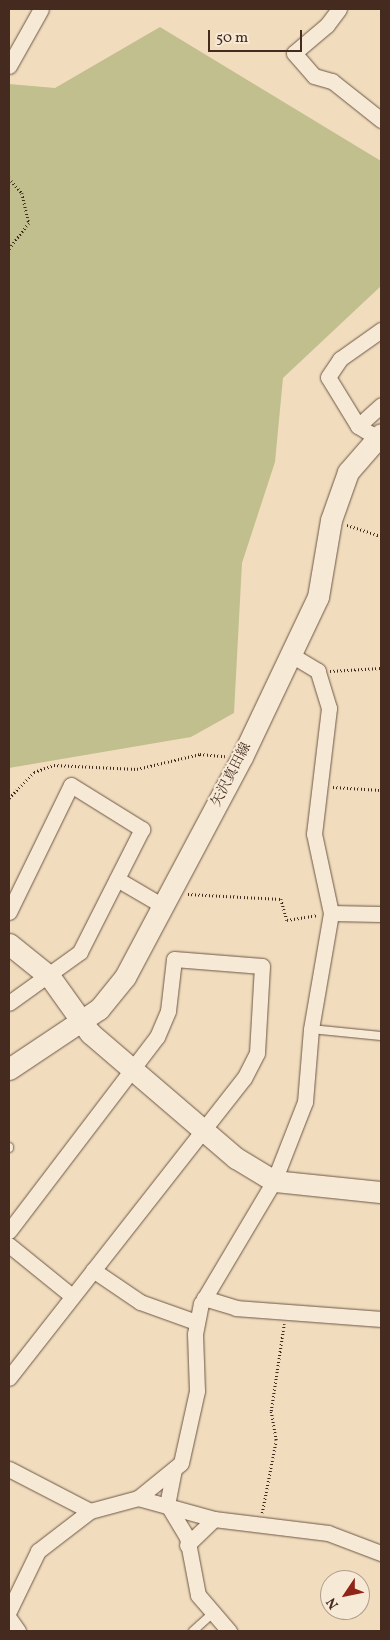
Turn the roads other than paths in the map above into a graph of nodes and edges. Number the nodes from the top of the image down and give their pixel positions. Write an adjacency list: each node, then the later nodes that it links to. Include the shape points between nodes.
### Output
1 (40, 9): 3 (street)
2 (339, 9): 4 (street, via 327,26 294,53 314,76 332,81)
3 (9, 66)
4 (381, 120)
5 (381, 330): 7 (street, via 340,360 328,377)
6 (381, 405): 7 (street)
7 (372, 432): 8 (main road, 矢沢真田線, via 348,472 331,520 318,597)
8 (290, 654): 10 (main road, 矢沢真田線, via 242,757); 12 (street, via 318,671 329,708 314,834)
9 (117, 879): 10 (street); 11 (street, via 142,829 71,785); 15 (street, via 80,952)
10 (166, 899): 17 (main road, 矢沢真田線, via 125,977 99,1009)
11 (9, 912)
12 (331, 913): 13 (street); 18 (street)
13 (381, 914)
14 (9, 944): 15 (main road)
15 (50, 977): 16 (street); 17 (main road)
16 (9, 1003)
17 (80, 1023): 20 (main road, 矢沢真田線); 21 (main road)
18 (311, 1029): 19 (lane); 23 (street, via 305,1102)
19 (381, 1036)
20 (9, 1068)
21 (132, 1070): 22 (main road); 22 (street, via 157,1037 168,1011 174,959 262,966 257,1053); 25 (street)
22 (202, 1131): 23 (main road); 27 (street)
23 (274, 1181): 24 (main road); 29 (street)
24 (381, 1192)
25 (9, 1232)
26 (9, 1245): 28 (street)
27 (93, 1270): 28 (street); 31 (street, via 140,1302)
28 (72, 1296): 32 (street)
29 (204, 1298): 30 (street, via 236,1308); 31 (street)
30 (381, 1319)
31 (196, 1322): 34 (street, via 197,1391 186,1449)
32 (9, 1378)
33 (9, 1469): 37 (street)
34 (174, 1469): 35 (street); 36 (street)
35 (138, 1498): 36 (street); 37 (street)
36 (167, 1504): 38 (street); 39 (street)
37 (90, 1511): 41 (street, via 38,1551)
38 (214, 1519): 39 (street); 40 (street, via 328,1533)
39 (187, 1545): 42 (street, via 198,1595)
40 (381, 1553)
41 (9, 1611)
42 (213, 1613): 45 (lane); 46 (street)
43 (9, 1618): 44 (street)
44 (18, 1631)
45 (193, 1631)
46 (229, 1631)

